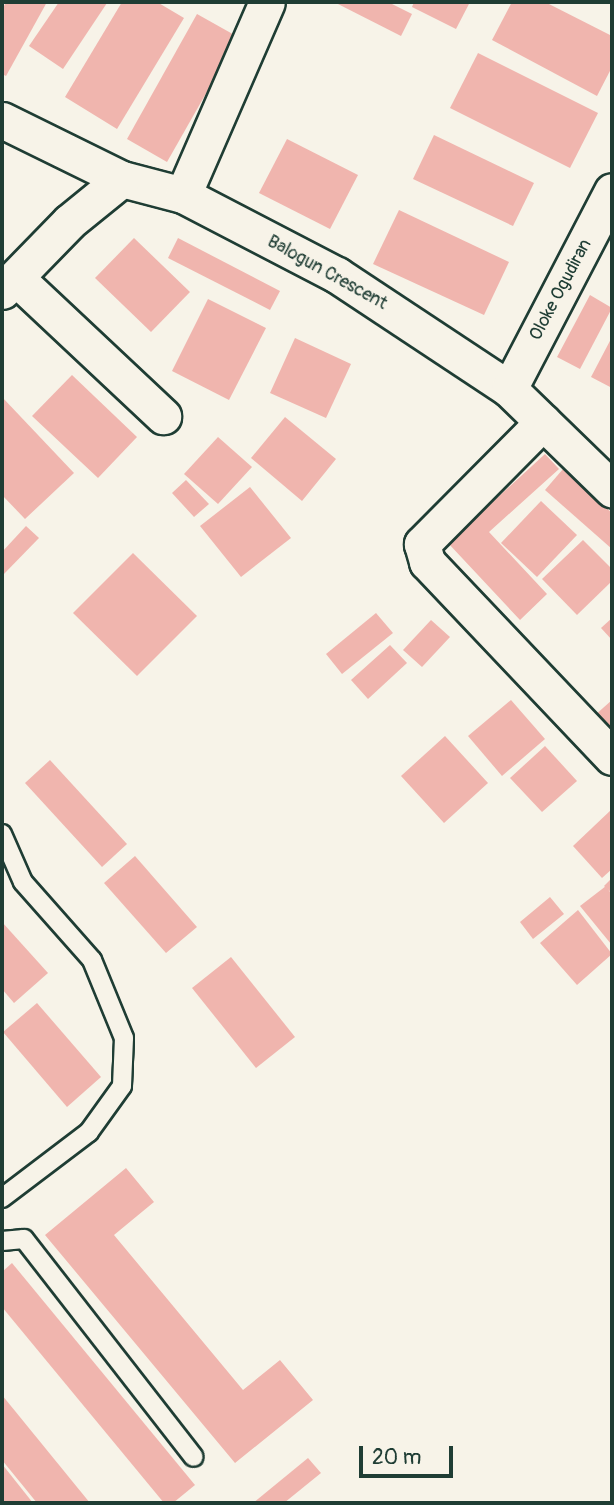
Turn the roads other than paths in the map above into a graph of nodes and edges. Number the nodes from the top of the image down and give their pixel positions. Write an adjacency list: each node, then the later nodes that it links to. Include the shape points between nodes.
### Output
1 (267, 2): 5 (street)
2 (2, 120): 3 (street, Balogun Crescent)
3 (122, 178): 5 (street, Balogun Crescent); 6 (street, via 69,222)
4 (612, 191): 7 (street, Oloke Ogudiran)
5 (183, 195): 7 (street, Balogun Crescent, via 337,275)
6 (9, 284): 8 (street)
7 (509, 389): 9 (street, Balogun Crescent)
8 (163, 416)
9 (544, 422): 10 (street, Balogun Crescent); 11 (street, via 422,544 427,562)
10 (612, 489)
11 (612, 757)
12 (2, 834): 13 (lane, via 23,882 92,960 124,1038 122,1086 89,1132)
13 (2, 1198)
14 (2, 1241): 15 (lane, via 24,1239)
15 (194, 1457)

